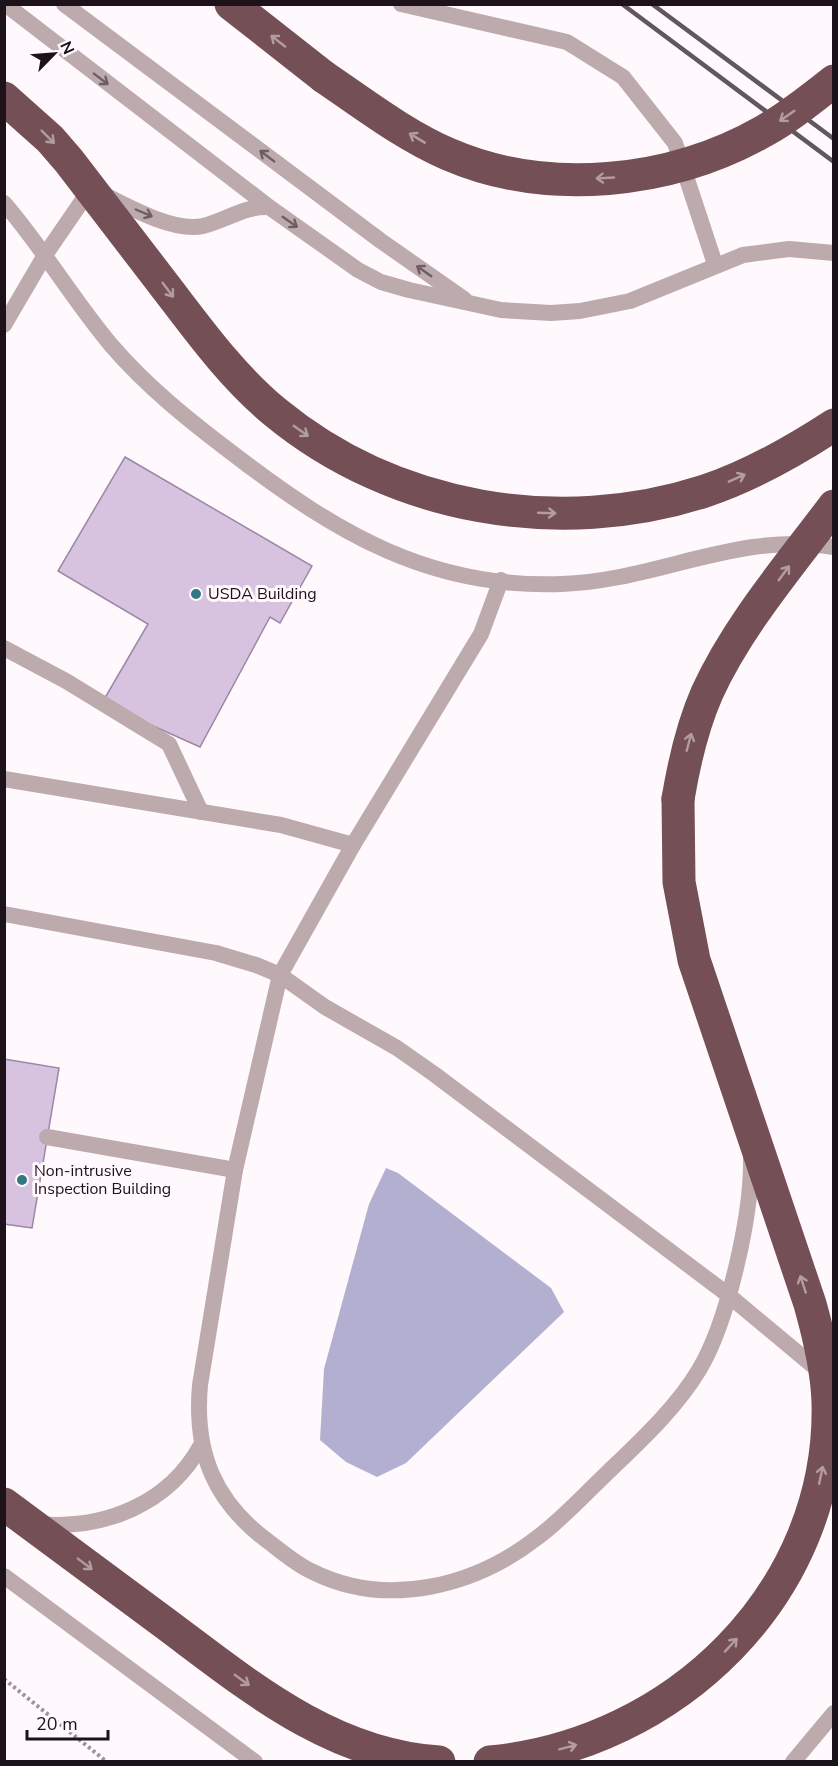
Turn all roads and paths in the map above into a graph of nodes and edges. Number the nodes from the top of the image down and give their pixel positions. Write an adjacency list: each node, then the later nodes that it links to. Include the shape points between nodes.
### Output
1 (5, 4): 9 (lane, one-way to 9)
2 (64, 4): 13 (lane, one-way to 2, via 381,241)
3 (231, 4): 5 (highway, one-way to 3, bridge, via 787,117 717,154 648,174 571,178 502,171 449,154 403,129 324,77)
4 (401, 4): 12 (lane, via 567,42 623,77 675,143)
5 (834, 81)
6 (4, 98): 7 (highway, one-way to 7, via 50,138)
7 (91, 188): 9 (lane, one-way to 9, via 163,220 193,227 252,207); 11 (lane); 15 (highway, one-way to 15, via 224,363 275,412 325,447 413,490 488,508 593,513 672,500 740,477)
8 (4, 203): 11 (lane)
9 (269, 207): 13 (lane, one-way to 13, via 381,282)
10 (834, 253): 12 (lane, via 764,251)
11 (45, 255): 14 (lane); 18 (lane, via 95,325 147,383 192,423 287,494 352,536 388,553 443,571)
12 (715, 264): 13 (lane, via 630,301 580,311 526,312)
13 (472, 304)
14 (4, 325)
15 (834, 425)
16 (834, 506): 25 (highway, one-way to 16, bridge, via 687,935 679,882 678,799 691,734 718,672 741,632)
17 (834, 546): 18 (lane, via 762,544 588,582 539,584)
18 (501, 580): 22 (lane, via 481,634)
19 (4, 648): 21 (lane, via 170,744)
20 (4, 779): 21 (lane)
21 (201, 812): 22 (lane, via 281,825)
22 (353, 845): 24 (lane)
23 (4, 915): 24 (lane, via 216,953)
24 (280, 975): 27 (lane); 28 (lane, via 434,1074)
25 (747, 1120): 28 (lane, via 751,1150 749,1203); 29 (highway, one-way to 25, via 810,1304)
26 (47, 1137): 27 (lane)
27 (235, 1170): 30 (lane, via 200,1385 197,1412)
28 (727, 1294): 29 (lane); 30 (lane, via 700,1369 638,1443 540,1536 498,1564 454,1582 385,1590 348,1585 310,1570 240,1517 216,1485)
29 (830, 1379): 38 (highway, one-way to 29, via 552,1751 629,1724 694,1682 734,1643 776,1588 809,1520 823,1466)
30 (201, 1445): 31 (lane, via 176,1482 119,1516 83,1525)
31 (17, 1513): 37 (highway, one-way to 37, via 247,1684 303,1721 361,1745)
32 (4, 1576): 36 (lane)
33 (4, 1679): 35 (path)
34 (834, 1713): 39 (lane)
35 (107, 1761)
36 (255, 1761)
37 (439, 1761)
38 (490, 1761)
39 (794, 1761)

